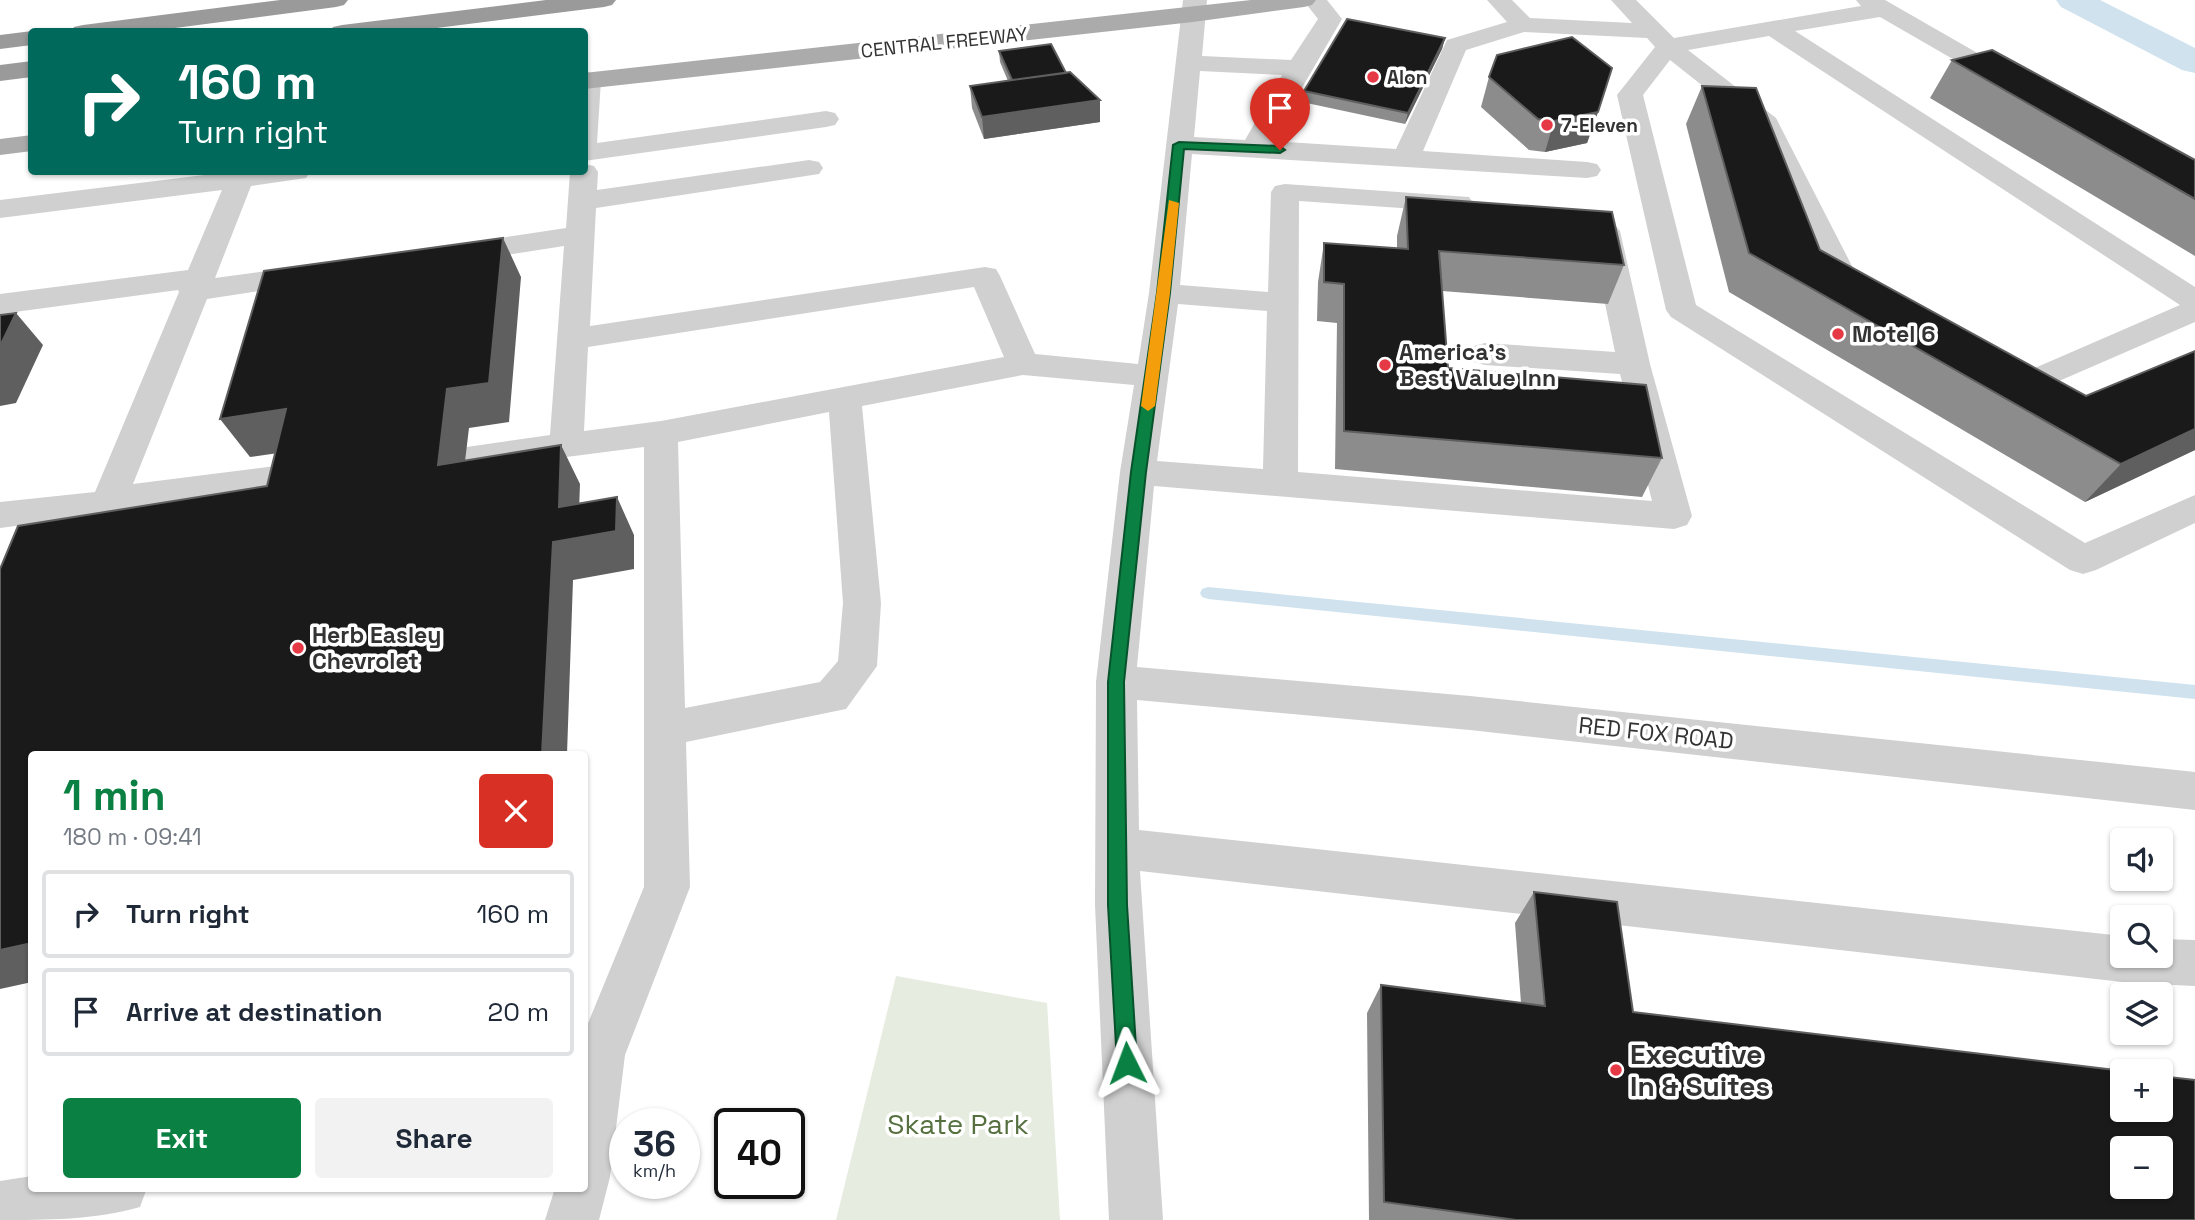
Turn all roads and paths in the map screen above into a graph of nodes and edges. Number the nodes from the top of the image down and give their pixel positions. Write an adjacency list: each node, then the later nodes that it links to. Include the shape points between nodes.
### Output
1 (336, 0): 11 (highway)
2 (604, 0): 12 (highway)
3 (1304, 0): 7 (main road, CENTRAL FREEWAY)
4 (1499, 0): 10 (street)
5 (1623, 0): 15 (street)
6 (1876, 5): 13 (street); 24 (street)
7 (1194, 8): 19 (street); 23 (main road, CENTRAL FREEWAY)
8 (1322, 10): 9 (street); 22 (street, via 1323,48)
9 (1355, 25)
10 (1523, 25): 15 (street); 18 (street)
11 (115, 28)
12 (375, 28)
13 (1773, 28): 15 (street); 44 (street)
14 (28, 38): 17 (highway)
15 (1661, 39): 46 (street, via 1767,124 1843,276); 63 (street, via 1630,96 1682,310 2083,560)
16 (1431, 40): 18 (street)
17 (0, 42)
18 (1456, 46): 31 (street, via 1437,73)
19 (1188, 63): 22 (street); 27 (street)
20 (28, 70): 21 (highway)
21 (0, 73)
22 (1301, 77): 29 (street)
23 (588, 80)
24 (2028, 93)
25 (826, 119): 30 (street)
26 (28, 144): 28 (main road)
27 (1179, 145): 29 (street); 43 (street)
28 (0, 147)
29 (1254, 148): 31 (street)
30 (588, 152)
31 (1406, 158): 33 (street)
32 (809, 168): 35 (street)
33 (1587, 170)
34 (242, 175): 37 (street); 42 (street)
35 (584, 186): 39 (street)
36 (1491, 205): 45 (street, via 1285,192)
37 (0, 209)
38 (1588, 212): 53 (street, via 1602,213)
39 (580, 235): 40 (street); 49 (street)
40 (428, 257)
41 (345, 269): 42 (street)
42 (196, 284): 47 (street); 62 (street)
43 (1164, 293): 45 (street); 54 (street)
44 (2195, 301)
45 (1284, 303): 61 (street)
46 (1889, 303)
47 (0, 304)
48 (2195, 310): 50 (street, via 2029,383)
49 (573, 338): 52 (street, via 985,276); 57 (street)
50 (1970, 350)
51 (1485, 354): 53 (street)
52 (1023, 364): 54 (street); 55 (street)
53 (1634, 364): 61 (street, via 1674,516)
54 (1152, 376): 59 (street)
55 (845, 398): 56 (street); 67 (street, via 862,603 857,666 832,696)
56 (661, 433): 57 (street); 67 (street)
57 (566, 445): 58 (street)
58 (466, 458)
59 (1138, 472): 61 (street); 66 (street)
60 (307, 475): 62 (street)
61 (1280, 483)
62 (109, 500): 64 (street); 65 (street, via 38,537)
63 (2195, 508)
64 (0, 515)
65 (0, 630)
66 (1116, 682): 68 (street, RED FOX ROAD, via 1470,713); 69 (street)
67 (665, 729): 71 (street, via 667,887)
68 (2195, 790)
69 (1118, 848): 70 (street, via 2131,960); 77 (street)
70 (2195, 963)
71 (592, 1057): 72 (street)
72 (588, 1117)
73 (97, 1192): 75 (street)
74 (580, 1192): 76 (street)
75 (0, 1208)
76 (572, 1220)
77 (1136, 1220)

